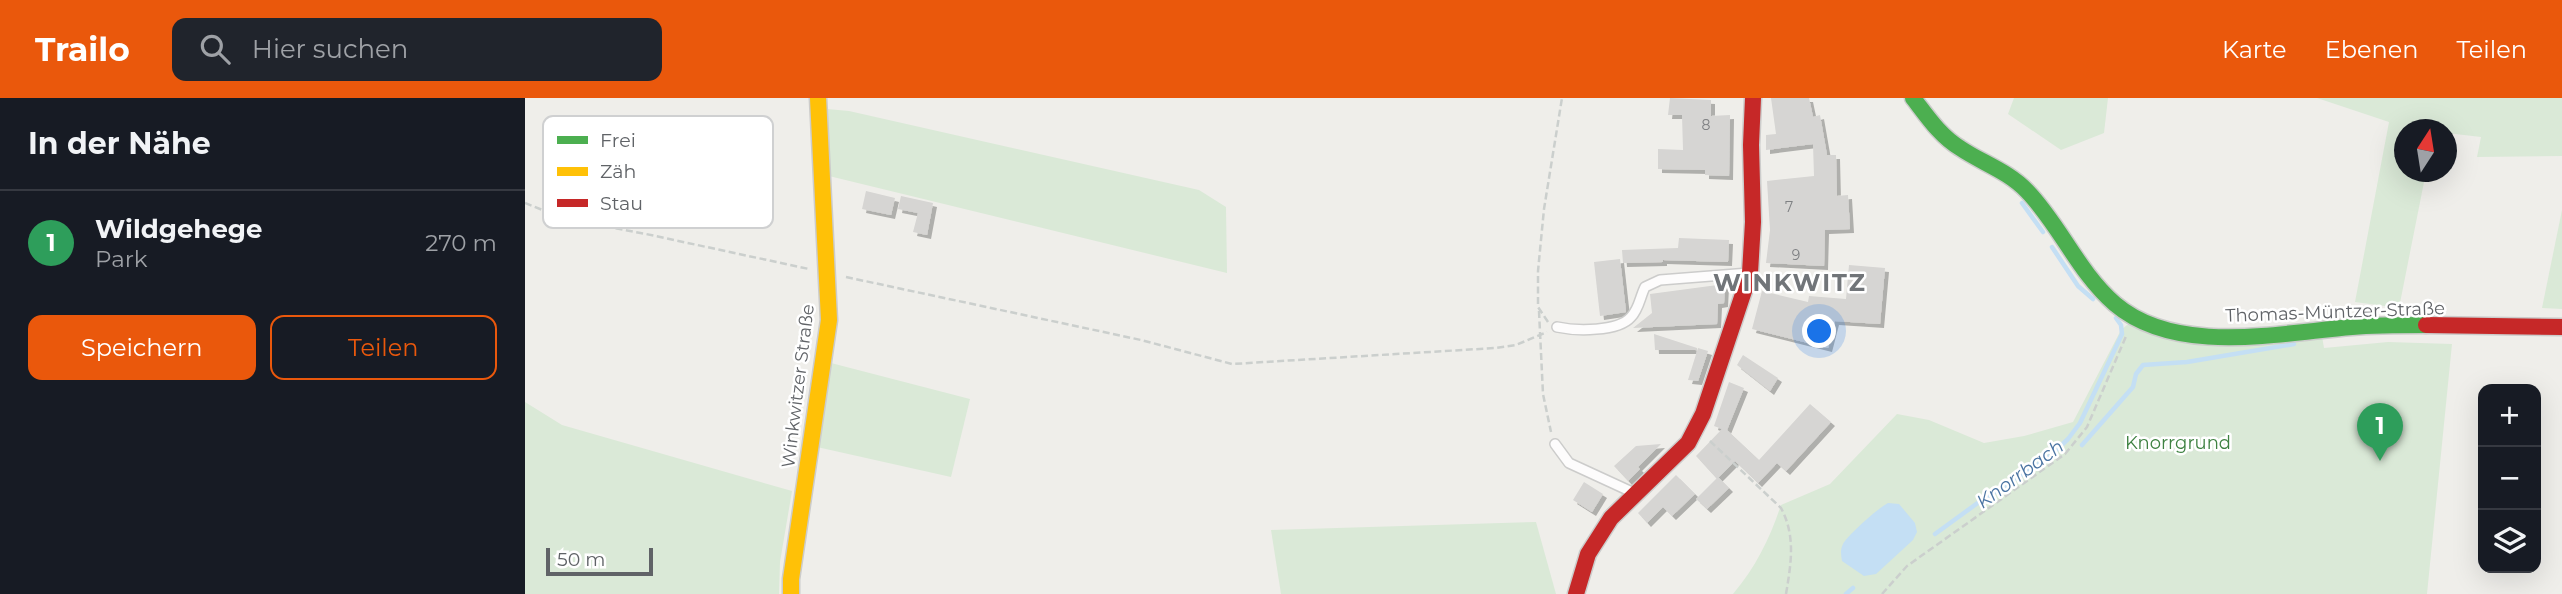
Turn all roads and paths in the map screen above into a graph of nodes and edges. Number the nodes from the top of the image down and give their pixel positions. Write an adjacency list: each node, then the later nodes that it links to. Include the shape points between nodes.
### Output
1 (818, 98): 8 (street, Winkwitzer Straße)
2 (1562, 98): 10 (path, via 1540,240)
3 (1753, 98): 9 (street)
4 (1913, 98): 11 (street, Thomas-Müntzer-Straße, via 1934,125 1962,149 2003,170 2028,192 2098,288)
5 (525, 203): 6 (path)
6 (543, 210)
7 (614, 228): 8 (path)
8 (828, 273): 14 (path, via 1232,364 1495,348); 18 (street, Winkwitzer Straße, via 829,320)
9 (1750, 273): 12 (lane, via 1651,282 1634,315 1623,325 1580,330); 15 (street)
10 (1538, 307): 12 (path); 14 (path)
11 (2134, 318): 13 (street, Thomas-Müntzer-Straße, via 2190,334 2248,337 2382,326); 21 (path, via 2087,427 2065,453 1907,566)
12 (1557, 327): 14 (path)
13 (2562, 327)
14 (1541, 335): 16 (path, via 1543,394)
15 (1696, 430): 17 (street); 20 (path, via 1785,515 1791,534)
16 (1555, 444): 17 (lane, via 1569,463)
17 (1634, 493): 19 (street, via 1587,554)
18 (791, 594)
19 (1576, 594)
20 (1786, 594)
21 (1882, 594)

